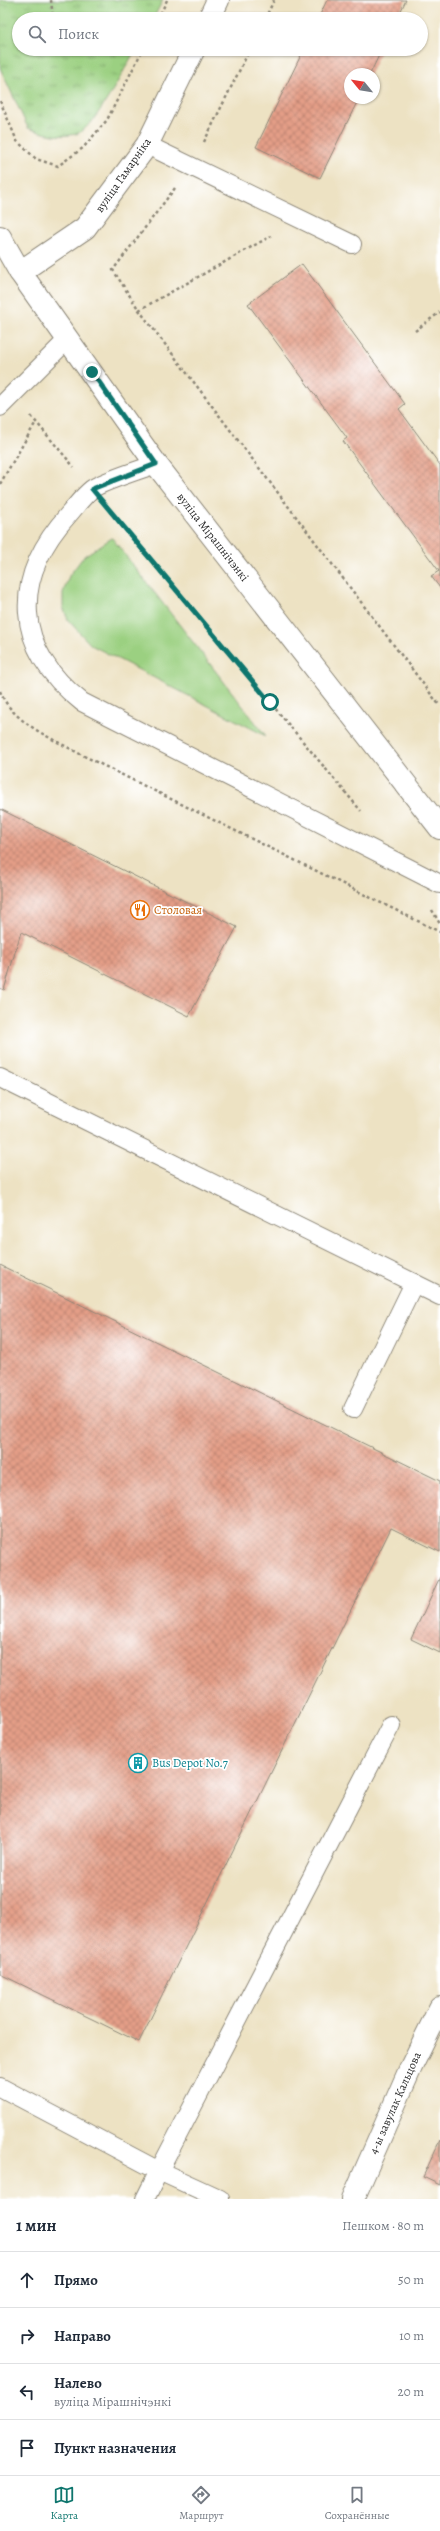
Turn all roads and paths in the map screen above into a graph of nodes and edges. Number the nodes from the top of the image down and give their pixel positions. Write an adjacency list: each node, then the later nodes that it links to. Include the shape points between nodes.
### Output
1 (51, 0): 5 (path)
2 (167, 0): 6 (path)
3 (218, 0): 7 (main road)
4 (274, 0): 8 (path)
5 (52, 12)
6 (161, 12)
7 (212, 12)
8 (268, 12)
9 (139, 56): 11 (path, via 107,120 83,148 58,166 36,159 17,141)
10 (190, 56): 12 (main road, вуліца Гамарніка)
11 (0, 101)
12 (146, 145): 13 (lane); 16 (main road, вуліца Гамарніка, via 85,228)
13 (300, 219): 15 (lane); 17 (path)
14 (0, 237): 16 (main road, вуліца Мірашнічэнкі)
15 (352, 244)
16 (20, 272): 21 (main road, вуліца Мірашнічэнкі)
17 (139, 310)
18 (440, 312): 20 (path)
19 (151, 324): 29 (path)
20 (415, 331)
21 (68, 339): 22 (lane); 25 (main road, вуліца Мірашнічэнкі)
22 (13, 393): 23 (lane); 24 (path)
23 (0, 407)
24 (36, 422): 26 (path); 27 (path)
25 (156, 464): 27 (lane); 31 (main road, вуліца Мірашнічэнкі)
26 (0, 484)
27 (92, 489): 30 (path); 32 (lane, via 57,527 40,556 28,589 27,618 36,646 44,663 61,686 82,702)
28 (0, 691): 35 (path, via 3,699 27,724 80,754)
29 (440, 706)
30 (365, 816)
31 (440, 828)
32 (410, 869): 33 (lane); 34 (path)
33 (440, 884)
34 (440, 924)
35 (440, 932)
36 (0, 1078): 37 (lane)
37 (414, 1283): 38 (lane); 39 (lane)
38 (440, 1296)
39 (353, 1409)
40 (391, 1724): 43 (lane)
41 (440, 2008): 46 (main road, 4-ы завулак Кальцова)
42 (0, 2087): 43 (lane)
43 (159, 2171): 44 (lane); 45 (lane)
44 (145, 2199)
45 (220, 2199)
46 (353, 2199)

